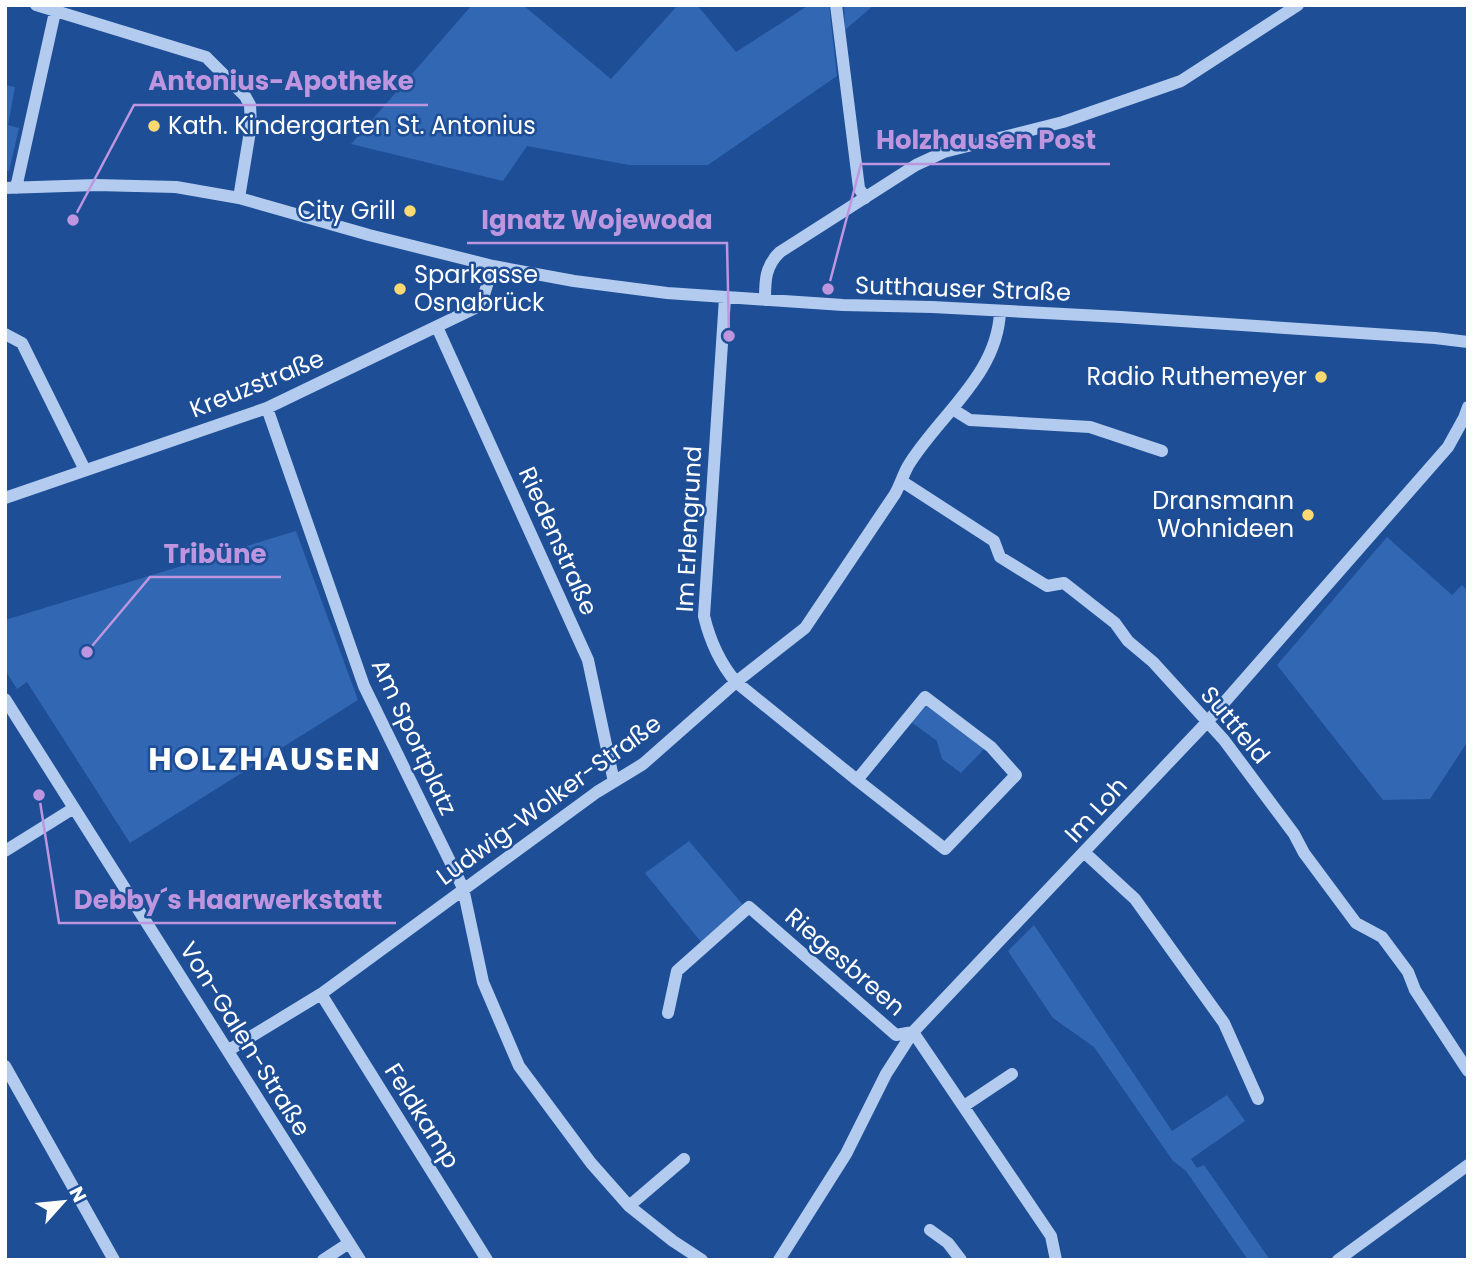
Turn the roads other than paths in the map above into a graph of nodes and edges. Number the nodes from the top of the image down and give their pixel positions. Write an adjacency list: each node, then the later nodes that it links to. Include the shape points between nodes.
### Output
1 (36, 5): 4 (street)
2 (836, 5): 7 (street, via 859,188)
3 (1298, 5): 7 (street, via 1181,81 1063,122 944,152)
4 (55, 12): 5 (street); 6 (street, via 201,54 245,96 252,114)
5 (10, 188): 6 (street, Sutthauser Straße, via 176,187)
6 (239, 198): 8 (street, Sutthauser Straße)
7 (865, 198): 10 (street, via 772,260 766,272)
8 (493, 266): 9 (street, Sutthauser Straße, via 592,284); 12 (street, Kreuzstraße, via 483,298 475,307)
9 (725, 298): 10 (street, Sutthauser Straße); 22 (street, Im Erlengrund, via 704,616 712,645)
10 (765, 300): 11 (street, Sutthauser Straße)
11 (1000, 311): 14 (street, Sutthauser Straße); 17 (street, Ludwig-Wolker-Straße, via 995,340 984,364)
12 (437, 327): 16 (street, Kreuzstraße); 26 (street, Riedenstraße, via 588,660)
13 (5, 334): 19 (street, via 22,343)
14 (1468, 342)
15 (1468, 407): 24 (street, Im Loh, via 1448,447)
16 (267, 408): 19 (street, Kreuzstraße); 30 (street, Am Sportplatz, via 363,686)
17 (954, 410): 18 (street, via 970,420 1090,427); 20 (street, Ludwig-Wolker-Straße, via 907,467)
18 (1162, 452)
19 (85, 470): 21 (street, Kreuzstraße)
20 (902, 482): 22 (street, Ludwig-Wolker-Straße, via 805,628); 24 (street, Suttfeld, via 994,541 1000,557 1047,586 1064,583 1115,623)
21 (5, 498)
22 (736, 682): 25 (street, Im Erlengrund); 26 (street, Ludwig-Wolker-Straße, via 643,764)
23 (5, 699): 27 (street, Von-Galen-Straße)
24 (1209, 721): 29 (street, Im Loh); 36 (street, Suttfeld, via 1356,923 1382,937 1408,972)
25 (857, 780): 25 (street, Im Erlengrund, via 925,697 991,747 1016,775 945,849)
26 (614, 782): 30 (street, Ludwig-Wolker-Straße)
27 (74, 808): 28 (street); 34 (street, Von-Galen-Straße)
28 (5, 851)
29 (1085, 853): 33 (street, Im Loh); 38 (street, via 1135,899 1224,1023)
30 (463, 888): 31 (street, Ludwig-Wolker-Straße); 42 (street, Am Sportplatz, via 483,982 519,1066)
31 (321, 993): 34 (street, Ludwig-Wolker-Straße); 48 (street, Feldkamp)
32 (668, 1013): 33 (street, Riegesbreen, via 677,971 749,907 896,1035)
33 (913, 1032): 39 (street, Riegesbreen); 50 (street, Im Loh, via 846,1154)
34 (229, 1050): 44 (street, Von-Galen-Straße)
35 (5, 1066): 45 (street)
36 (1468, 1071)
37 (1012, 1074): 39 (street)
38 (1258, 1099)
39 (964, 1106): 52 (street, Riegesbreen, via 1051,1236)
40 (684, 1159): 42 (street)
41 (1468, 1166): 53 (street)
42 (629, 1206): 49 (street, Am Sportplatz)
43 (930, 1230): 51 (street, via 948,1242)
44 (349, 1243): 46 (street); 47 (street, Von-Galen-Straße)
45 (114, 1260)
46 (323, 1260)
47 (360, 1260)
48 (487, 1260)
49 (702, 1260)
50 (779, 1260)
51 (961, 1260)
52 (1056, 1260)
53 (1338, 1260)

